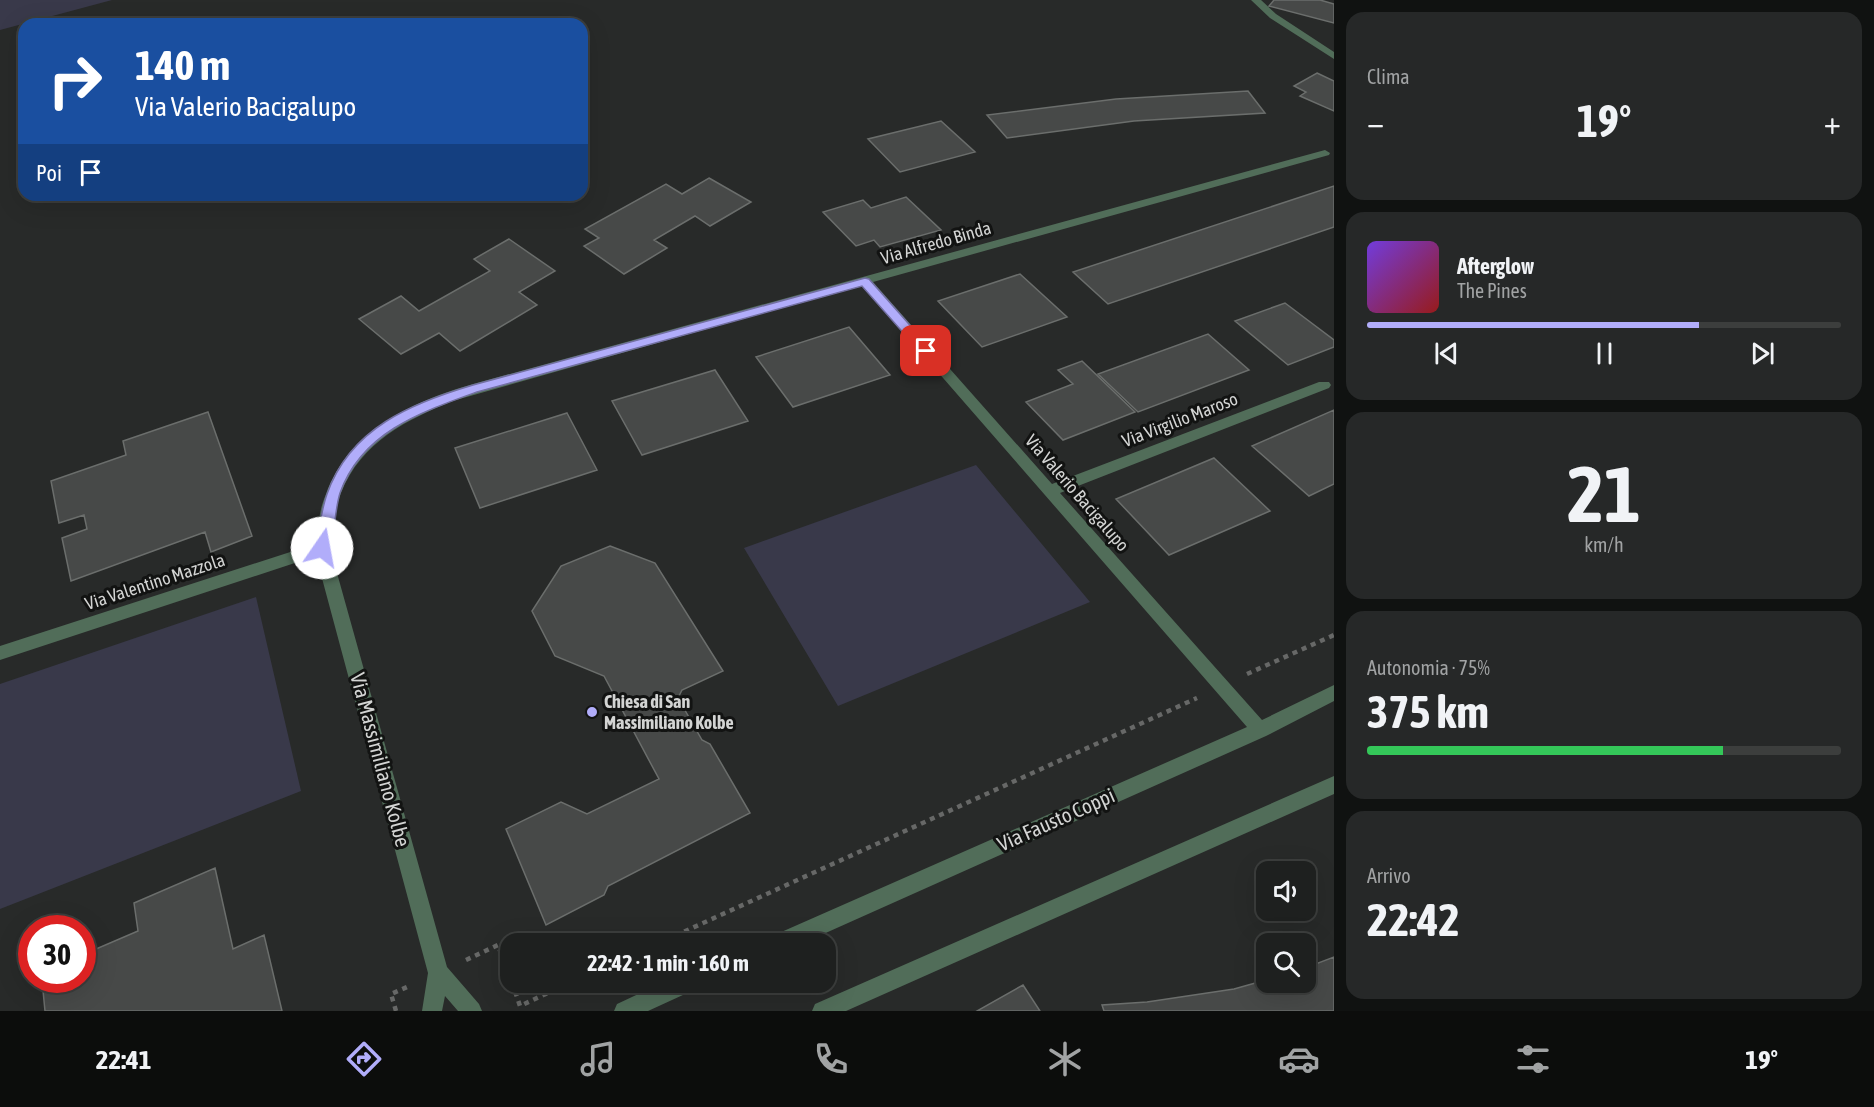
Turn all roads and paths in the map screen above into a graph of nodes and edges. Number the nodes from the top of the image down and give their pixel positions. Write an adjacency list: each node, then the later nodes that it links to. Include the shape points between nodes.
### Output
1 (1256, 0): 2 (street, via 1273,16)
2 (1334, 56)
3 (1325, 153): 4 (street, Via Alfredo Binda)
4 (865, 282): 6 (street, Via Valerio Bacigalupo); 7 (street, Via Alfredo Binda, via 473,389 415,409 375,433 346,467 333,495)
5 (1323, 385): 6 (street, Via Virgilio Maroso)
6 (1050, 491): 10 (street, Via Valerio Bacigalupo)
7 (322, 548): 9 (street, Via Valentino Mazzola); 16 (street, Via Massimiliano Kolbe)
8 (1334, 635): 10 (path)
9 (0, 653)
10 (1221, 686): 12 (street, Via Valerio Bacigalupo); 14 (path)
11 (1334, 693): 12 (street, Via Fausto Coppi)
12 (1260, 730): 15 (street, Via Fausto Coppi)
13 (1334, 784): 23 (street)
14 (681, 933)
15 (802, 933)
16 (438, 973): 20 (street, Via Massimiliano Kolbe); 21 (street, Via Massimiliano Kolbe)
17 (516, 993): 18 (path, via 520,1006)
18 (548, 993)
19 (664, 993): 22 (street)
20 (432, 1011)
21 (472, 1011)
22 (624, 1011)
23 (822, 1011)

